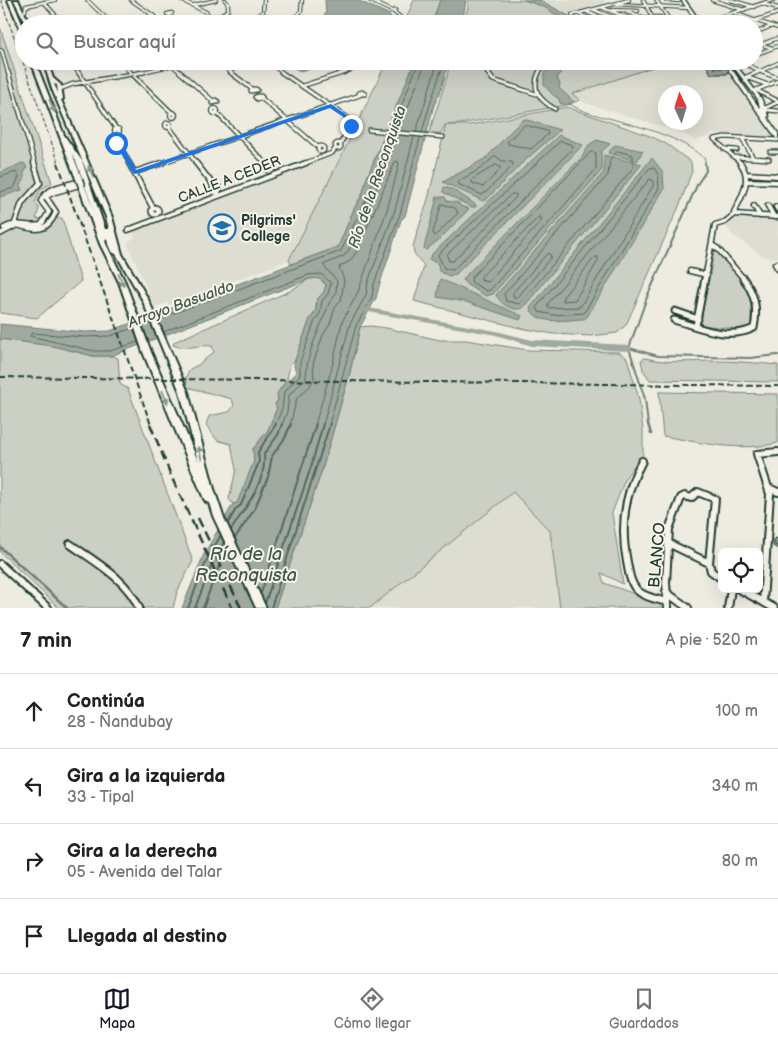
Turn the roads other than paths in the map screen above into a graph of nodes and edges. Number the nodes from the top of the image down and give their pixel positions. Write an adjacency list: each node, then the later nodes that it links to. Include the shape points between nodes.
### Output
1 (10, 0): 47 (main road)
2 (49, 0): 21 (street)
3 (55, 0): 21 (street)
4 (86, 0): 51 (street)
5 (131, 0): 52 (street)
6 (181, 0): 25 (street)
7 (216, 0): 25 (street)
8 (225, 0): 54 (street, via 228,10)
9 (264, 0): 55 (street)
10 (302, 0): 56 (street)
11 (369, 0): 57 (street, via 394,9)
12 (607, 0): 23 (street)
13 (629, 0): 23 (street)
14 (643, 0): 28 (street)
15 (656, 0): 30 (street)
16 (666, 0): 17 (street); 31 (street)
17 (680, 0): 33 (main road)
18 (712, 0): 38 (street)
19 (731, 0): 32 (street)
20 (773, 0): 24 (street)
21 (44, 2): 22 (street); 39 (street, via 26,6); 50 (street)
22 (20, 3): 39 (main road); 48 (main road)
23 (614, 4): 26 (street); 29 (street); 37 (street)
24 (764, 4): 32 (street); 34 (street)
25 (194, 5): 53 (street)
26 (627, 5): 27 (street); 41 (street)
27 (635, 6): 28 (street); 42 (street)
28 (646, 6): 30 (street); 64 (street)
29 (602, 7): 35 (street); 36 (street)
30 (660, 7): 31 (street); 65 (street)
31 (671, 7): 33 (street)
32 (755, 7): 38 (street)
33 (687, 8): 66 (main road)
34 (778, 8)
35 (594, 10): 43 (street); 60 (street)
36 (608, 10): 37 (street); 61 (street)
37 (617, 10): 40 (street)
38 (745, 10): 46 (street)
39 (25, 11): 49 (main road)
40 (625, 11): 41 (street); 62 (street)
41 (630, 11): 42 (street)
42 (638, 11): 63 (street)
43 (586, 12): 45 (street); 59 (street)
44 (778, 13): 69 (street)
45 (579, 14): 58 (street)
46 (734, 14): 67 (street); 68 (street)
47 (16, 15)
48 (25, 15)
49 (26, 15)
50 (55, 15)
51 (102, 15)
52 (150, 15)
53 (208, 15)
54 (222, 15)
55 (260, 15)
56 (298, 15)
57 (398, 15)
58 (572, 15)
59 (593, 15)
60 (605, 15)
61 (621, 15)
62 (636, 15)
63 (646, 15)
64 (649, 15)
65 (665, 15)
66 (692, 15)
67 (730, 15)
68 (738, 15)
69 (763, 18)
70 (763, 23): 71 (street)
71 (772, 26): 72 (street); 73 (street)
72 (778, 28)
73 (763, 30)
74 (778, 38): 75 (street)
75 (763, 43)
76 (763, 45): 78 (street)
77 (778, 46): 78 (street)
78 (772, 49): 80 (street); 81 (street)
79 (0, 50): 162 (street, via 40,183 24,200)
80 (778, 51)
81 (763, 52)
82 (778, 63): 83 (street)
83 (763, 69)
84 (37, 70): 126 (main road, one-way to 126)
85 (47, 70): 99 (main road)
86 (76, 70): 103 (street)
87 (129, 70): 98 (street)
88 (154, 70): 98 (street)
89 (178, 70): 111 (street)
90 (228, 70): 107 (street)
91 (279, 70): 105 (street)
92 (351, 70): 105 (street)
93 (488, 70): 108 (street, via 487,74 493,80)
94 (540, 70): 108 (street)
95 (731, 70): 100 (main road)
96 (737, 70): 101 (main road)
97 (759, 71): 102 (street); 104 (street, via 746,77)
98 (133, 74): 103 (street); 119 (street)
99 (49, 76): 106 (main road); 113 (main road)
100 (736, 77): 101 (main road); 116 (main road)
101 (743, 78): 116 (main road, via 761,101)
102 (778, 79): 104 (street)
103 (86, 82): 106 (street); 123 (street)
104 (768, 85): 112 (street, via 756,90)
105 (302, 86): 114 (street)
106 (59, 87): 113 (main road)
107 (252, 89)
108 (536, 94): 115 (street)
109 (360, 96): 114 (street)
110 (260, 98): 120 (street)
111 (213, 101)
112 (778, 102): 116 (street)
113 (63, 106): 121 (main road)
114 (331, 106): 120 (street); 163 (street, CALLE A CEDER, via 352,122 340,144 342,147)
115 (555, 109)
116 (761, 109): 117 (street); 125 (main road); 130 (main road)
117 (778, 111)
118 (216, 112): 127 (street)
119 (172, 113)
120 (287, 121): 127 (street); 132 (street)
121 (70, 124): 141 (main road); 167 (main road, one-way to 121, via 109,217)
122 (169, 127): 137 (street)
123 (116, 130)
124 (369, 130): 128 (street)
125 (778, 132)
126 (63, 136): 141 (main road); 151 (main road, bridge, via 79,179)
127 (240, 137): 137 (street); 142 (street)
128 (443, 137)
129 (742, 138): 130 (street); 133 (street, via 714,138); 139 (street)
130 (778, 138)
131 (119, 143): 145 (street)
132 (319, 148)
133 (723, 149): 134 (street); 146 (street, via 739,161)
134 (737, 150)
135 (770, 152): 136 (street)
136 (778, 152)
137 (190, 154): 145 (street); 152 (street)
138 (734, 157): 139 (street)
139 (752, 158): 140 (street)
140 (769, 159)
141 (79, 161): 151 (main road)
142 (268, 166)
143 (762, 170): 147 (street)
144 (770, 170): 148 (street)
145 (135, 172): 156 (street)
146 (746, 174): 147 (street); 149 (street)
147 (765, 175): 148 (street)
148 (776, 176)
149 (747, 181): 150 (street); 157 (street)
150 (778, 182)
151 (85, 183): 153 (main road); 158 (street, via 52,189 42,195 41,201 48,210); 159 (street, via 46,197 55,209); 166 (main road)
152 (214, 186)
153 (93, 199): 166 (main road); 167 (main road, via 104,219 112,247)
154 (754, 206): 160 (street)
155 (768, 206): 161 (street)
156 (153, 208)
157 (735, 214): 160 (street); 165 (street, via 715,225)
158 (48, 216): 159 (street); 162 (street, via 38,226)
159 (55, 216): 162 (street, via 47,226 37,230)
160 (760, 216): 161 (street)
161 (776, 217)
162 (14, 224): 164 (street)
163 (128, 230)
164 (0, 233)
165 (712, 244): 169 (street); 173 (street, via 752,289 755,325 752,330 744,332 703,330)
166 (108, 253): 178 (main road, one-way to 178, via 201,485)
167 (119, 254): 178 (main road, one-way to 167, via 184,392 145,299)
168 (690, 271): 169 (street)
169 (707, 275): 171 (street)
170 (675, 311): 171 (street)
171 (698, 319): 173 (street)
172 (674, 320): 173 (street)
173 (696, 326)
174 (778, 452): 176 (street, via 757,454)
175 (642, 462): 188 (street, via 631,480 624,502 622,542 637,591)
176 (769, 488): 177 (street); 187 (street)
177 (778, 492)
178 (218, 516): 191 (main road)
179 (668, 543): 181 (street); 181 (street, BLANCO, via 671,521 681,498 691,498 701,492 716,499); 184 (street, BLANCO)
180 (70, 544): 190 (street, via 110,573 129,592)
181 (709, 563): 183 (street, via 710,571)
182 (0, 564): 189 (street)
183 (718, 577)
184 (666, 592): 188 (street, BLANCO); 192 (street)
185 (730, 593): 193 (street)
186 (746, 593): 187 (street)
187 (763, 602): 194 (street)
188 (668, 605)
189 (48, 608)
190 (138, 608)
191 (261, 608)
192 (688, 608)
193 (728, 608)
194 (774, 608)

